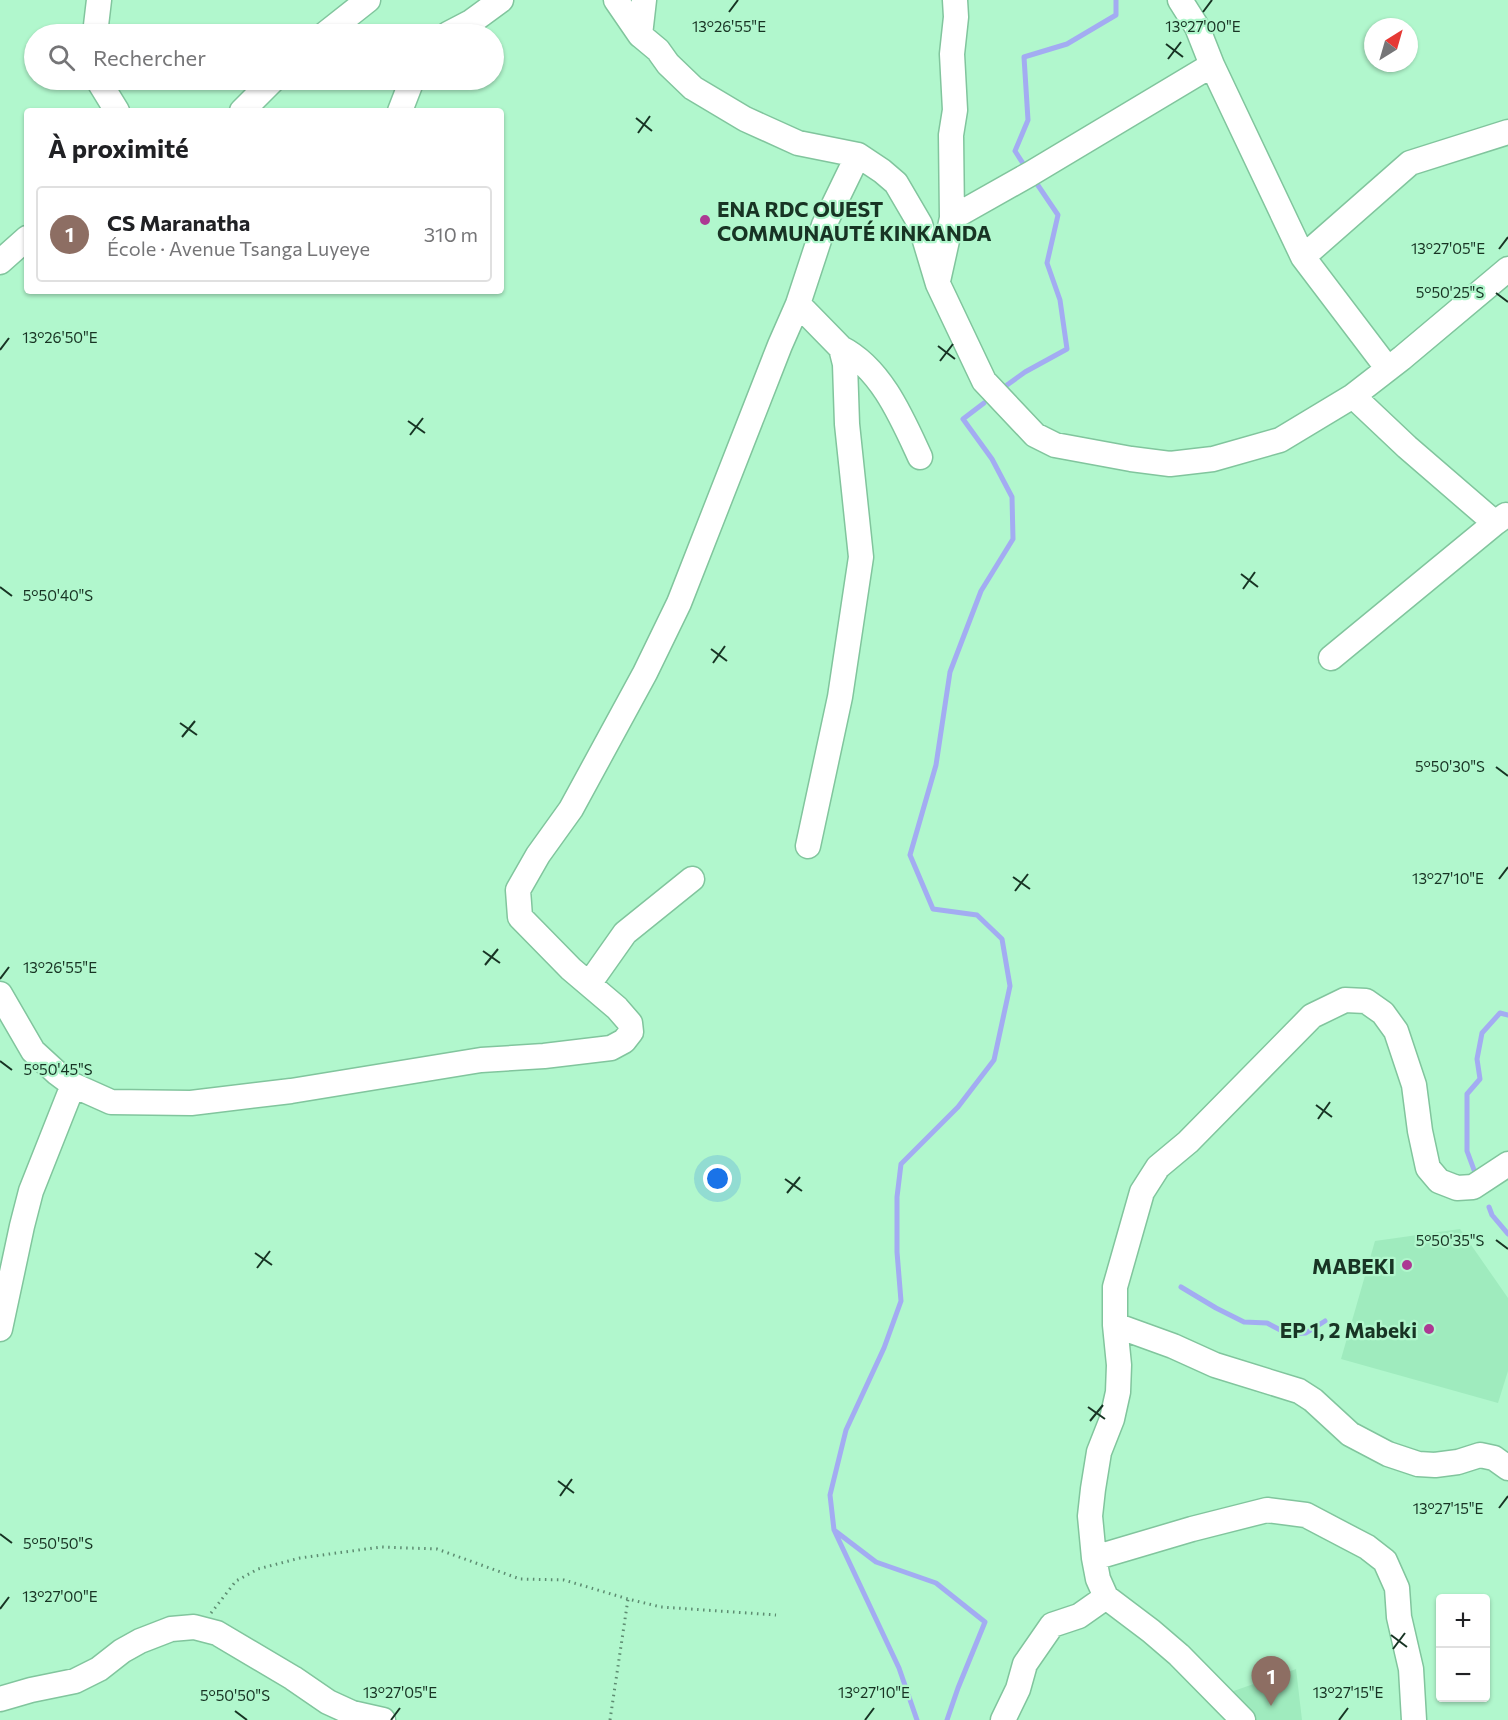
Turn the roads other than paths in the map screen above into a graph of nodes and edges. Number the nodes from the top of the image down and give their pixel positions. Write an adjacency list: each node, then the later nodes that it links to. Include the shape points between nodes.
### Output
1 (99, 0): 8 (street)
2 (368, 0): 9 (street)
3 (501, 0): 10 (street)
4 (616, 0): 11 (street)
5 (644, 0): 11 (street)
6 (955, 0): 21 (street)
7 (1180, 0): 12 (street, via 1197,27)
8 (96, 24)
9 (338, 24)
10 (467, 24)
11 (640, 35): 20 (street, via 693,88 745,119 798,143)
12 (1212, 65): 21 (street); 23 (street)
13 (104, 90): 16 (street)
14 (263, 90): 17 (street)
15 (408, 90): 18 (street)
16 (115, 108)
17 (245, 108)
18 (401, 108)
19 (1508, 132): 23 (street, via 1410,163)
20 (858, 155): 26 (street, via 896,183 920,224); 27 (street, via 824,225)
21 (952, 218): 26 (street)
22 (24, 241): 24 (street)
23 (1303, 257): 29 (street)
24 (0, 262)
25 (1508, 268): 29 (street)
26 (938, 284): 30 (street, via 984,381 1035,435 1056,445 1170,464 1212,459 1280,440)
27 (798, 304): 28 (street); 36 (street, via 679,603 571,809 518,890 520,917)
28 (841, 348): 31 (street, via 854,354 876,379 897,408); 34 (street, via 861,557 840,697)
29 (1388, 369): 30 (street)
30 (1353, 396): 32 (street, via 1407,447)
31 (920, 457)
32 (1501, 518): 33 (street)
33 (1331, 658)
34 (808, 846)
35 (692, 879): 36 (street, via 625,933)
36 (589, 984): 38 (street, via 630,1023 631,1032 611,1048 481,1060 191,1103 111,1102)
37 (0, 994): 38 (street, via 33,1051)
38 (73, 1085): 41 (street, via 32,1191)
39 (1508, 1164): 40 (street, via 1473,1187 1457,1188 1439,1181 1428,1168 1414,1085 1396,1031 1383,1013 1366,1001 1345,1000 1312,1016 1188,1142 1158,1167 1142,1192 1115,1287)
40 (1115, 1325): 42 (street, via 1215,1365 1299,1391 1350,1434 1388,1454 1418,1464 1458,1462 1480,1455 1494,1458); 43 (street, via 1118,1392 1099,1452 1093,1489 1090,1516)
41 (0, 1329)
42 (1508, 1468)
43 (1094, 1558): 44 (street); 49 (street, via 1267,1510 1305,1515 1385,1561 1397,1588 1411,1669)
44 (1106, 1597): 47 (street, via 1079,1616 1052,1625 1025,1664); 48 (street, via 1179,1655)
45 (0, 1699): 46 (street, via 75,1681 99,1670 140,1641 171,1629 194,1627 217,1633 328,1702)
46 (383, 1720)
47 (1003, 1720)
48 (1243, 1720)
49 (1414, 1720)

